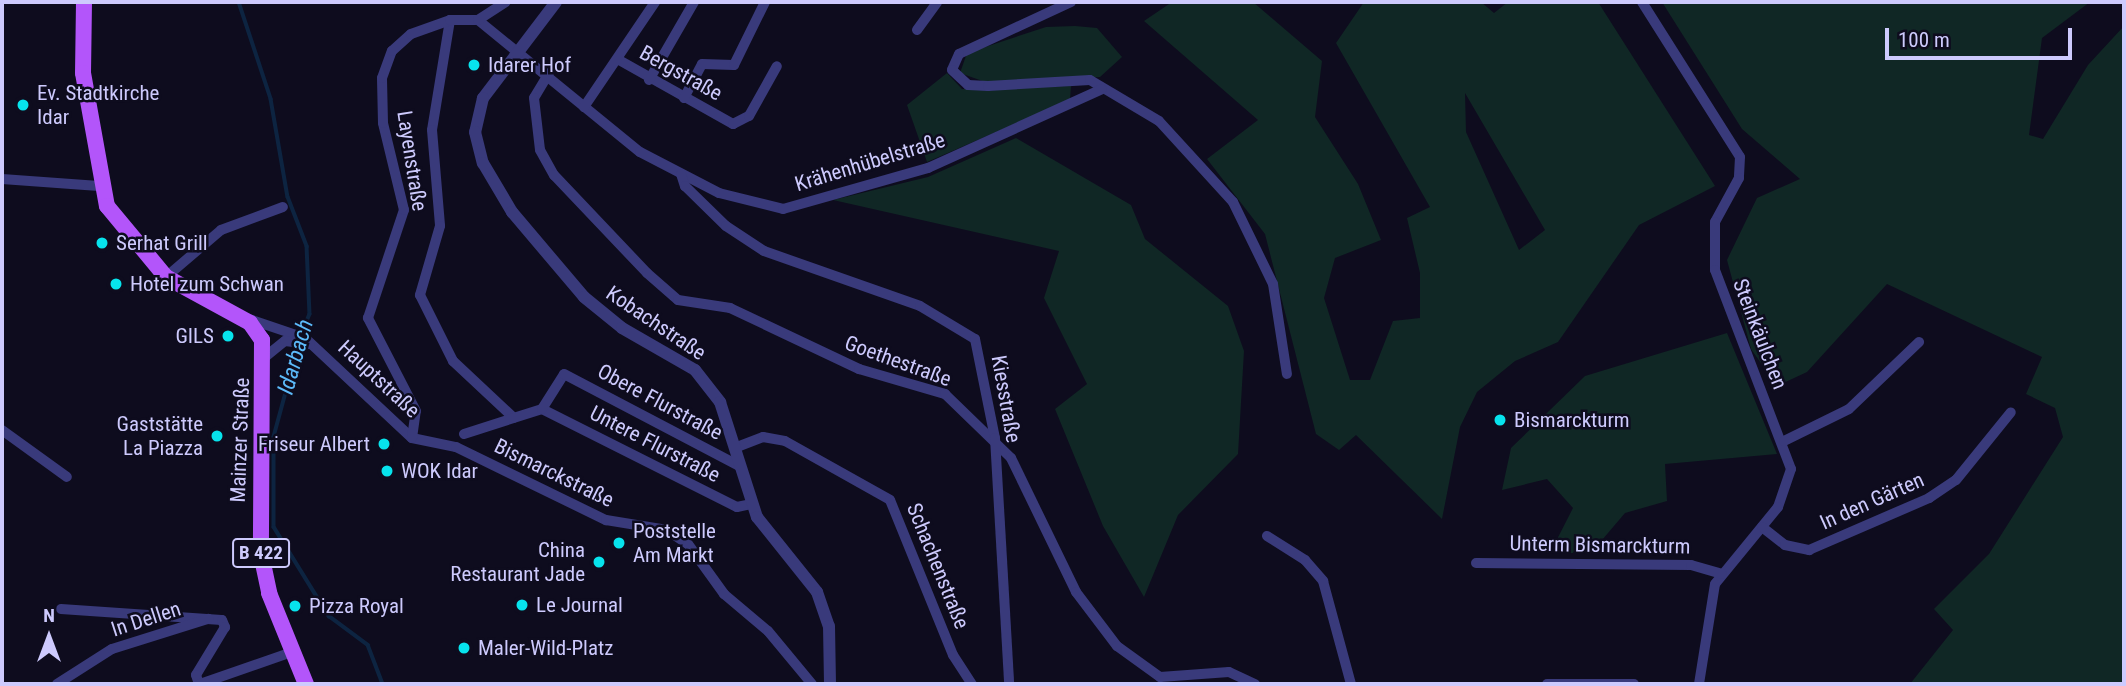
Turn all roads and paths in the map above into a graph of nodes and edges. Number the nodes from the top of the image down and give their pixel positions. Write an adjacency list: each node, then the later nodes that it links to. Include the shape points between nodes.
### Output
1 (84, 2): 23 (main road, Hauptstraße / B 422, via 83,73)
2 (506, 2): 11 (street)
3 (556, 2): 13 (street)
4 (655, 2): 14 (street)
5 (694, 2): 17 (street)
6 (765, 2): 19 (street, via 734,65 702,64)
7 (937, 2): 12 (street)
8 (1071, 2): 18 (street, via 959,54 952,70 968,85 1090,80)
9 (1642, 2): 38 (street, Steinkäulchen, via 1740,157 1738,178 1715,222 1715,270 1747,364)
10 (450, 20): 11 (street, Layenstraße); 33 (street, via 432,130 440,226 421,295 453,361); 37 (street, Layenstraße, via 411,34 392,51 382,78 383,123 404,209 368,318 416,411)
11 (478, 20): 13 (street)
12 (917, 30)
13 (517, 50): 16 (street, Krähenhübelstraße); 39 (street, Kobachstraße, via 476,118 478,147 491,181 584,297 710,387)
14 (619, 60): 17 (street, Bergstraße); 20 (street)
15 (777, 66): 19 (street, Bergstraße, via 750,116 733,124)
16 (549, 74): 20 (street, Krähenhübelstraße); 36 (street, Goethestraße, via 534,98 534,129 552,173 678,300 730,308 859,369 945,394)
17 (649, 79): 19 (street, Bergstraße)
18 (1102, 89): 21 (street, Krähenhübelstraße, via 928,168 783,209 719,193); 30 (street, via 1159,121 1233,202 1273,284)
19 (684, 98)
20 (584, 107): 21 (street, Krähenhübelstraße, via 612,134)
21 (681, 174): 36 (street, Kiesstraße, via 684,186 726,226 764,251 920,306 975,340)
22 (2, 179): 23 (street)
23 (99, 186): 25 (main road, Hauptstraße / B 422, via 120,224)
24 (283, 207): 25 (street, via 222,230)
25 (166, 277): 26 (main road, Hauptstraße / B 422)
26 (237, 316): 28 (street, Hauptstraße, via 285,328); 29 (main road, Hauptstraße / B 422, via 258,332)
27 (1919, 342): 38 (street, via 1849,409)
28 (310, 344): 29 (street, Hauptstraße, via 281,343); 37 (street, Hauptstraße)
29 (265, 357): 49 (main road, Mainzer Straße / B 422, via 257,479 261,554)
30 (1287, 374)
31 (542, 409): 33 (street); 40 (street, Obere Flurstraße, via 564,373); 42 (street, Untere Flurstraße, via 737,507)
32 (2011, 412): 43 (street, In den Gärten, via 1956,480 1929,498 1809,550 1785,545)
33 (514, 418): 35 (street)
34 (2, 430): 41 (street)
35 (464, 434)
36 (995, 438): 56 (street, Kiesstraße); 57 (street, Goethestraße, via 1076,592 1117,646 1160,677 1229,673)
37 (417, 439): 53 (street, Bismarckstraße, via 456,447 606,520 667,530 704,559 724,594 768,631)
38 (1784, 441): 43 (street, Steinkäulchen, via 1790,481)
39 (737, 447): 40 (street, Kobachstraße); 55 (street, Schachenstraße, via 763,436 785,441 890,500 953,655)
40 (739, 466): 42 (street, Kobachstraße)
41 (67, 477)
42 (751, 504): 54 (street, Kobachstraße, via 817,592 829,626)
43 (1762, 527): 46 (street, Steinkäulchen)
44 (1267, 536): 58 (street, via 1305,560 1323,581)
45 (1476, 563): 46 (street, Unterm Bismarckturm, via 1691,565)
46 (1722, 574): 61 (street, Steinkäulchen, via 1707,607)
47 (61, 609): 48 (street)
48 (214, 617): 50 (street, In Dellen, via 112,649); 51 (street, via 225,627 196,675)
49 (292, 652): 51 (street); 52 (main road, Mainzer Straße / B 422)
50 (57, 684)
51 (200, 684)
52 (306, 684)
53 (812, 684)
54 (830, 684)
55 (972, 684)
56 (1009, 684)
57 (1255, 684)
58 (1351, 684)
59 (1548, 684): 60 (street)
60 (1634, 684)
61 (1699, 684)

